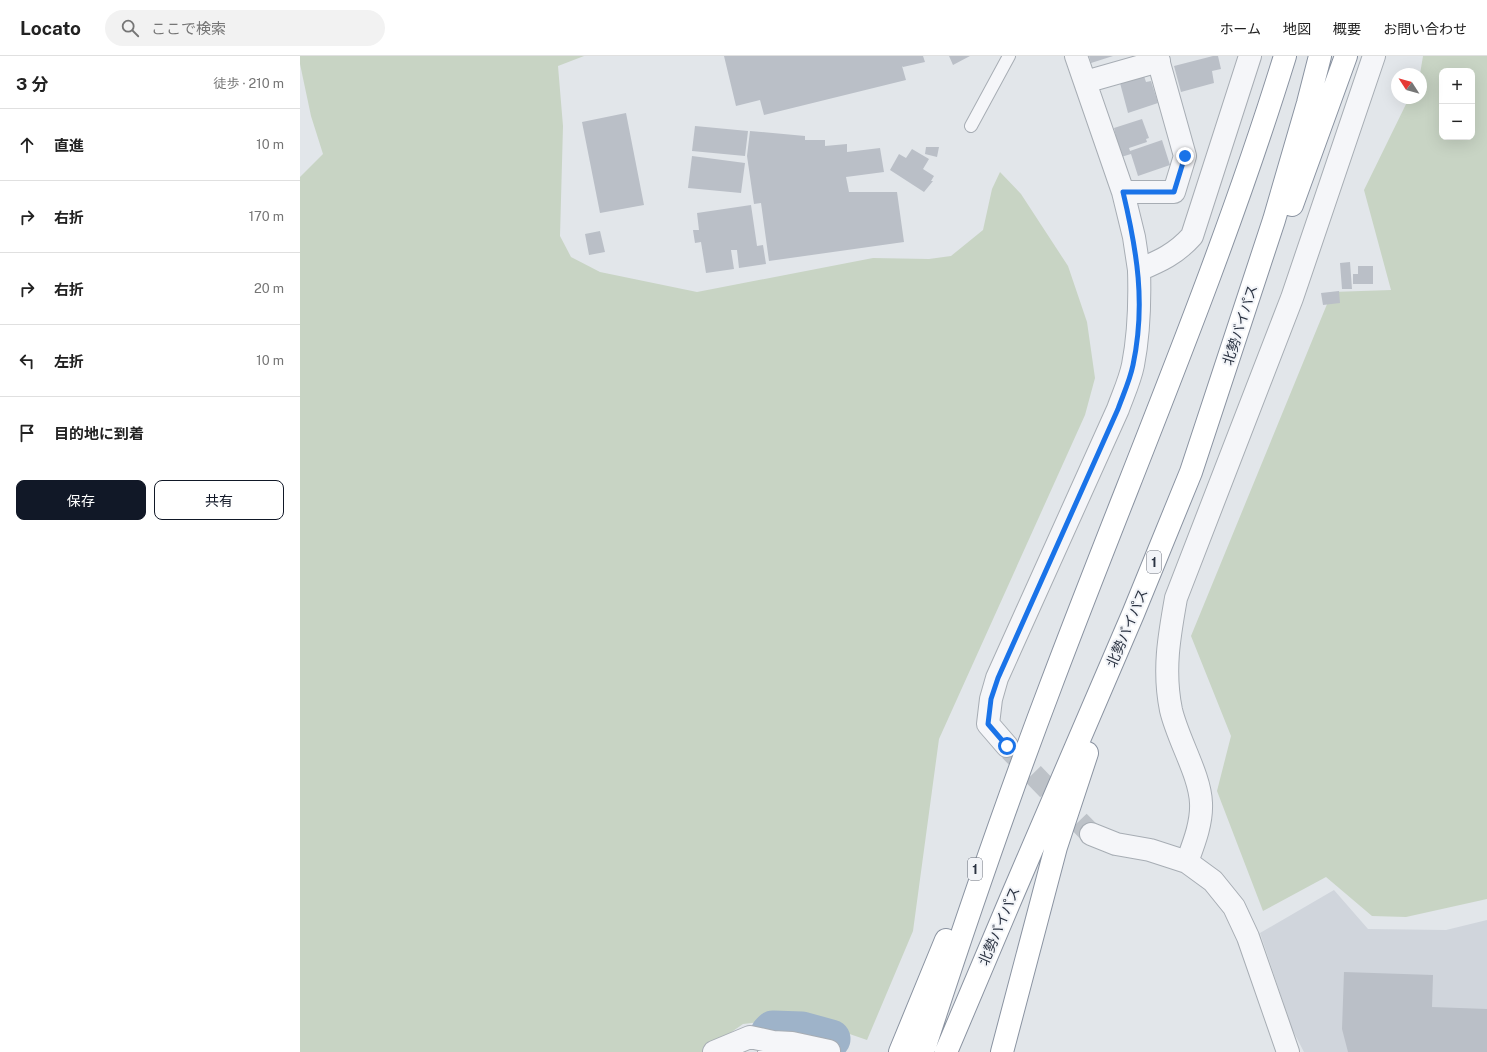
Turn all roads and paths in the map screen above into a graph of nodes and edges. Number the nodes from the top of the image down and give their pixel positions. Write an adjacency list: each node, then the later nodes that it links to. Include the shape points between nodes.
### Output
1 (1010, 56): 11 (lane)
2 (1076, 56): 10 (street)
3 (1250, 56): 13 (street, via 1192,236 1166,259)
4 (1285, 56): 9 (highway, 1)
5 (1320, 56): 14 (highway, 北勢バイパス / 1, via 1274,220)
6 (1346, 56): 14 (highway, via 1255,309)
7 (1374, 56): 19 (street, via 1292,298 1176,598 1168,644 1167,681 1172,711 1195,776 1201,802 1198,831)
8 (1158, 59): 10 (street); 12 (street, via 1185,156 1174,192)
9 (1280, 66): 16 (highway, 1, via 1238,200 1186,340)
10 (1085, 82): 12 (street)
11 (971, 126)
12 (1123, 192): 13 (street, via 1134,238)
13 (1138, 270): 17 (street, via 1138,329 1130,373 1118,409 998,678 991,699 988,724)
14 (1191, 472): 15 (highway, 北勢バイパス / 1)
15 (1133, 614): 25 (highway, 北勢バイパス / 1); 26 (highway, 1, via 1056,847)
16 (1050, 686): 23 (highway, 1); 24 (highway, 1)
17 (1007, 746)
18 (1091, 834): 19 (street, via 1116,844 1150,850)
19 (1187, 862): 27 (street, via 1213,881 1234,907 1248,937)
20 (771, 1047): 21 (street, via 792,1043); 22 (street, via 750,1037)
21 (829, 1051)
22 (714, 1052)
23 (900, 1052)
24 (923, 1052)
25 (946, 1052)
26 (1002, 1052)
27 (1288, 1052)

